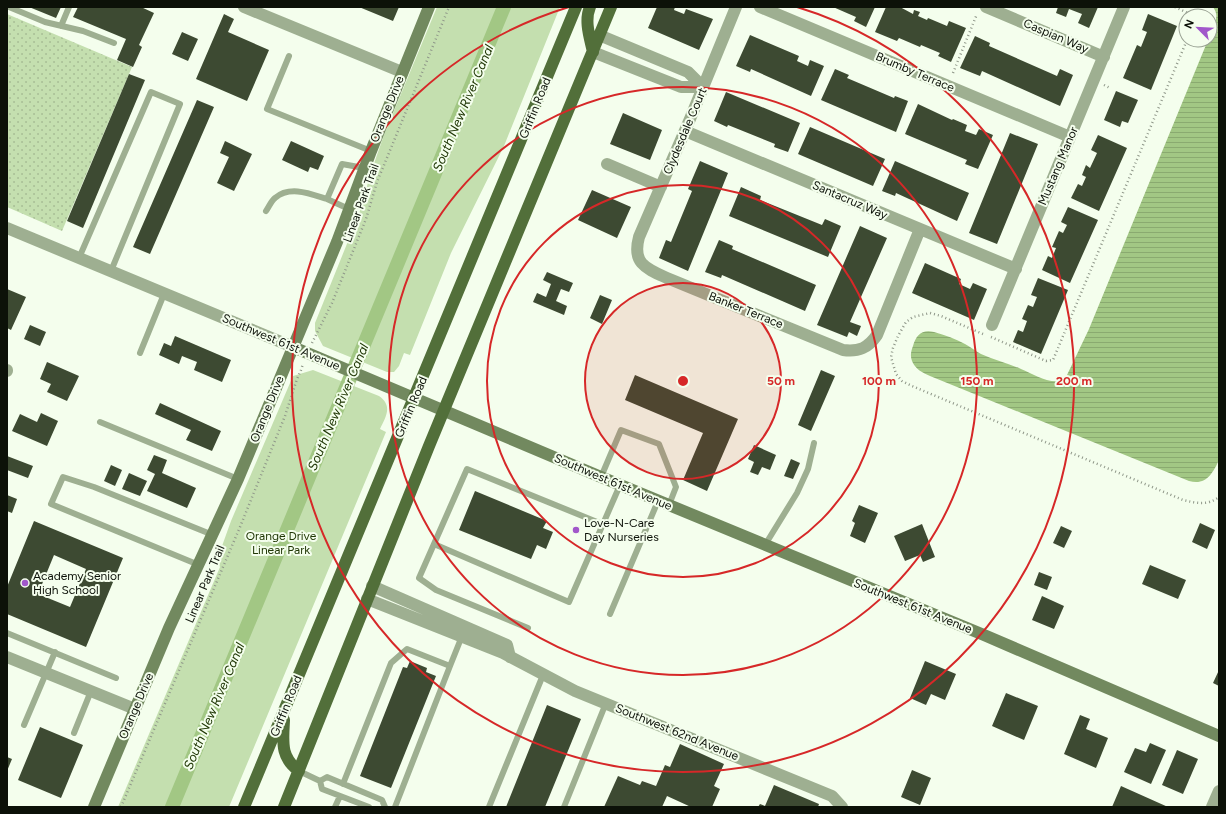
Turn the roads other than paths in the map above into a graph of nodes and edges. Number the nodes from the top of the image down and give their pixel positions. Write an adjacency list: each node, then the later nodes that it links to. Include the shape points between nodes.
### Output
1 (9, 7): 13 (lane)
2 (69, 7): 13 (lane)
3 (429, 7): 19 (street, Orange Drive)
4 (576, 7): 40 (main road, Griffin Road)
5 (590, 7): 16 (main road, via 587,14)
6 (611, 7): 14 (main road)
7 (736, 7): 20 (street, Clydesdale Court)
8 (760, 7): 22 (street, Brumby Terrace)
9 (1124, 7): 18 (street, Mustang Manor)
10 (247, 8): 19 (street)
11 (982, 10): 12 (street, Caspian Way)
12 (1003, 10): 18 (street, Caspian Way)
13 (61, 26): 15 (lane)
14 (599, 35): 16 (main road); 20 (street, via 688,72)
15 (114, 43)
16 (593, 52): 20 (street, via 681,87); 41 (main road)
17 (289, 56): 23 (lane, via 267,109)
18 (1104, 57): 22 (street, Mustang Manor)
19 (402, 72): 23 (street, Orange Drive)
20 (703, 87): 21 (street, Clydesdale Court)
21 (685, 131): 26 (street, Clydesdale Court); 31 (street, Santacruz Way)
22 (1070, 137): 34 (street, Mustang Manor)
23 (371, 150): 25 (street, Orange Drive)
24 (607, 164): 26 (street)
25 (364, 168): 27 (lane, via 342,164); 28 (street, Orange Drive)
26 (661, 187): 32 (street, Clydesdale Court, via 639,237 636,247)
27 (327, 199): 28 (lane); 29 (lane, via 304,192 287,192 275,198)
28 (349, 209): 38 (street, Orange Drive)
29 (266, 211)
30 (7, 228): 33 (street, Southwest 61st Avenue)
31 (920, 229): 32 (street, Banker Terrace, via 877,335 871,343 854,351 843,350 667,278 640,263); 34 (street, Santacruz Way)
32 (638, 254)
33 (79, 258): 35 (street, Southwest 61st Avenue); 35 (lane, via 152,92 180,104)
34 (1016, 269): 37 (street, Mustang Manor)
35 (111, 271): 36 (street, Southwest 61st Avenue)
36 (164, 294): 38 (street, Southwest 61st Avenue); 39 (lane)
37 (992, 325)
38 (293, 347): 40 (street, Southwest 61st Avenue); 45 (street, Orange Drive)
39 (140, 353)
40 (414, 398): 41 (street, Southwest 61st Avenue); 69 (main road, Griffin Road)
41 (444, 411): 44 (street, Southwest 61st Avenue); 53 (main road)
42 (100, 422): 45 (lane)
43 (814, 443): 51 (lane, via 808,469 797,493)
44 (601, 477): 46 (street, Southwest 61st Avenue); 47 (lane, via 621,430 659,444 676,486)
45 (238, 479): 49 (street, Orange Drive)
46 (620, 485): 47 (street, Southwest 61st Avenue); 48 (lane)
47 (664, 503): 51 (street, Southwest 61st Avenue); 55 (lane)
48 (602, 524): 50 (lane, via 467,468); 50 (lane, via 569,602)
49 (213, 535): 52 (street, Orange Drive); 52 (lane, via 63,477 51,504)
50 (434, 544): 56 (lane, via 419,578 436,590)
51 (765, 545): 72 (street, Southwest 61st Avenue)
52 (199, 565): 68 (street, Orange Drive)
53 (372, 586): 54 (main road); 61 (street, Southwest 62nd Avenue, via 507,645)
54 (367, 598): 58 (street, Southwest 62nd Avenue); 73 (main road)
55 (610, 614)
56 (528, 628)
57 (7, 633): 59 (lane)
58 (462, 636): 61 (street, Southwest 62nd Avenue); 62 (lane)
59 (55, 652): 63 (lane); 65 (lane)
60 (7, 657): 63 (street)
61 (510, 657): 64 (street, Southwest 62nd Avenue)
62 (450, 666): 75 (lane, via 407,649 391,663); 84 (lane)
63 (46, 673): 66 (street); 70 (lane)
64 (543, 675): 67 (street, Southwest 62nd Avenue); 85 (lane)
65 (116, 678)
66 (91, 691): 68 (street); 71 (lane)
67 (606, 703): 86 (lane); 87 (street, Southwest 62nd Avenue, via 832,796)
68 (135, 709): 78 (street, Orange Drive)
69 (284, 711): 73 (main road, via 282,743 290,765); 79 (main road, Griffin Road)
70 (24, 725)
71 (74, 733)
72 (1219, 736)
73 (299, 771): 74 (lane); 80 (main road)
74 (320, 781): 75 (lane, via 327,777); 77 (lane, via 322,789)
75 (343, 784): 83 (lane, via 382,800)
76 (1219, 791): 88 (street)
77 (340, 796): 81 (lane); 82 (lane)
78 (94, 807)
79 (244, 807)
80 (284, 807)
81 (335, 807)
82 (369, 807)
83 (385, 807)
84 (395, 807)
85 (489, 807)
86 (564, 807)
87 (842, 807)
88 (1212, 807)

